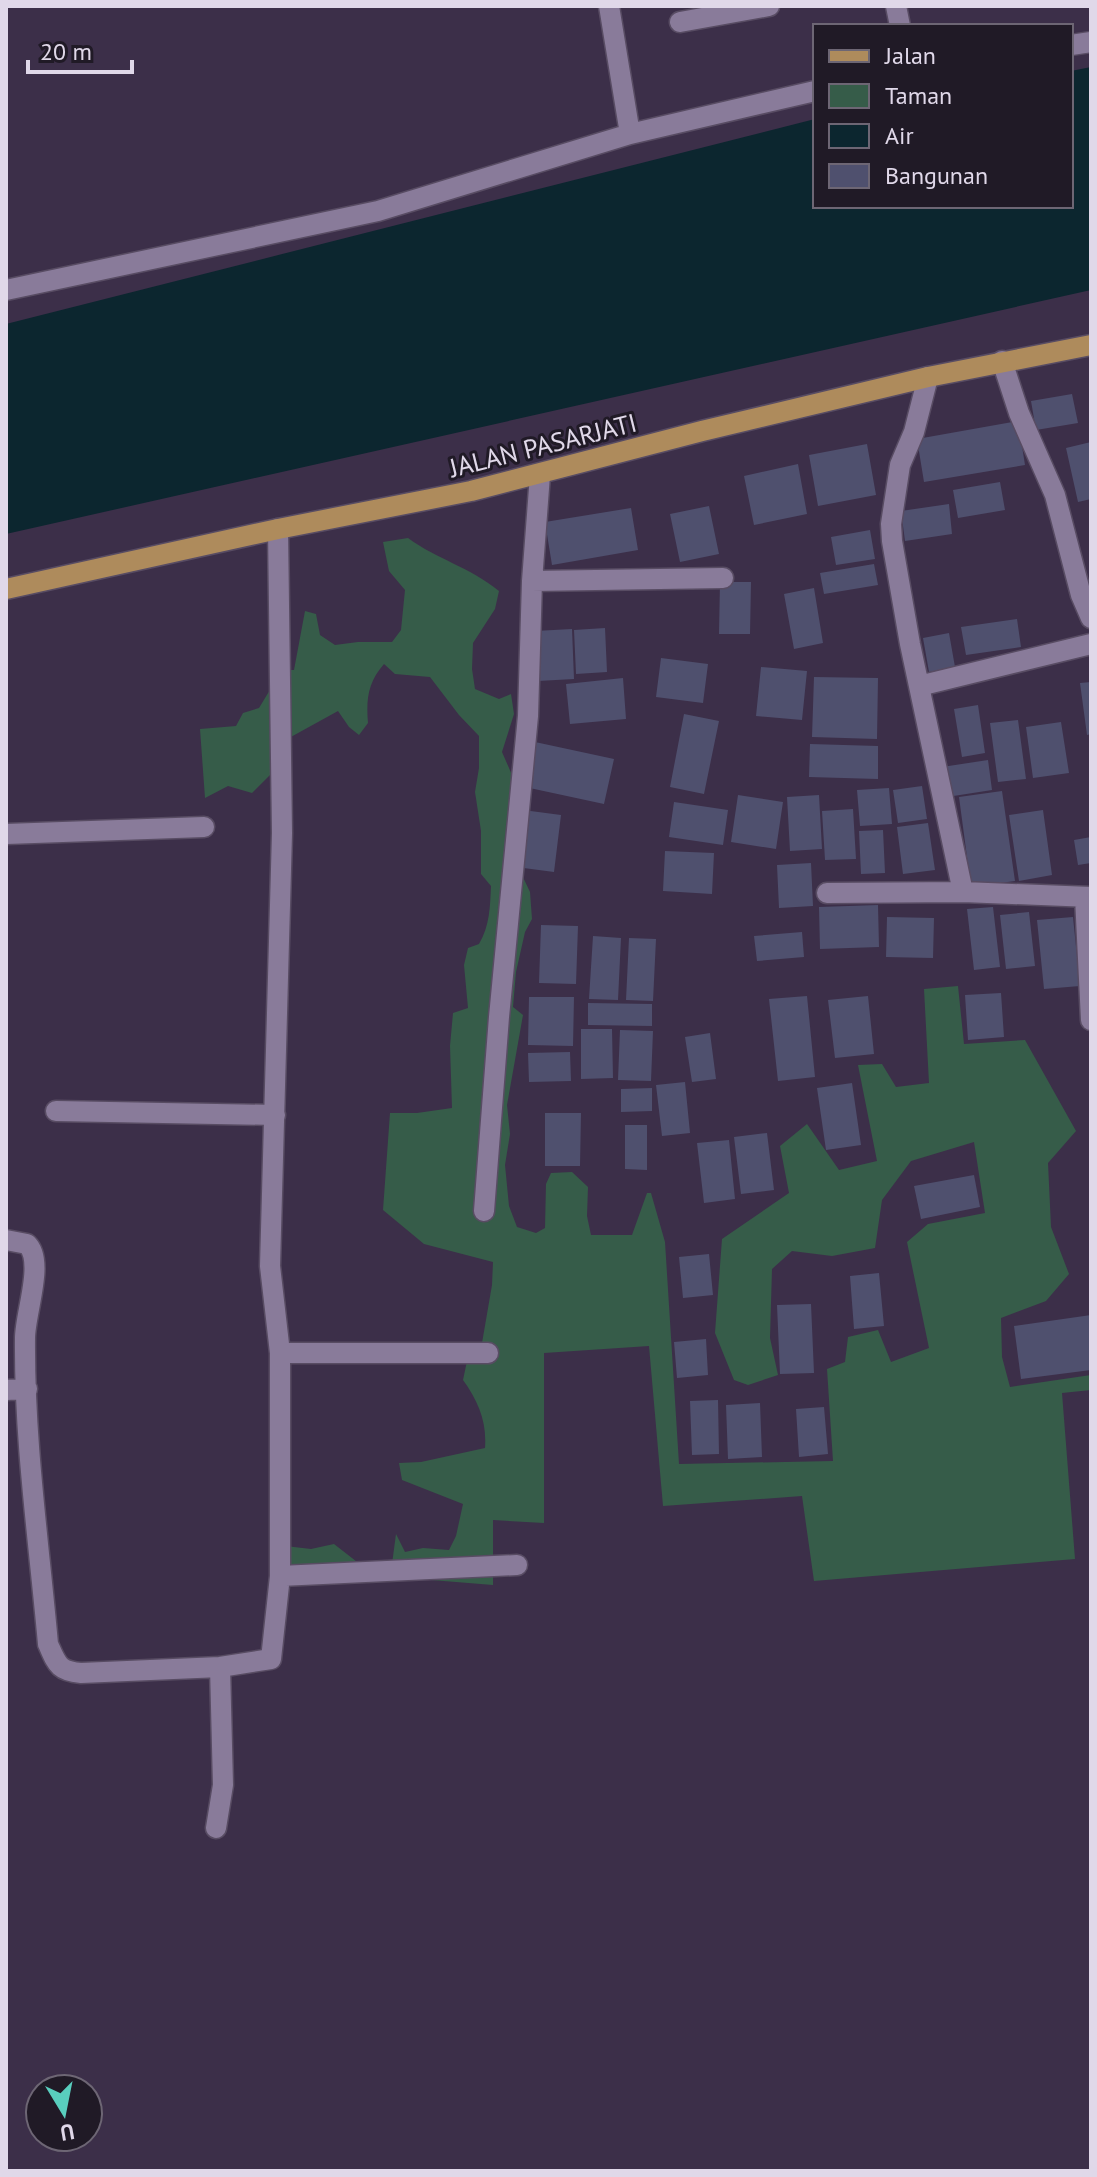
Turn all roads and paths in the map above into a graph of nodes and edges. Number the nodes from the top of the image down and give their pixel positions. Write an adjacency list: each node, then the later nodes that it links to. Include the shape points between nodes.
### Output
1 (609, 6): 5 (street)
2 (769, 6): 3 (street)
3 (680, 22)
4 (813, 91): 5 (street)
5 (630, 134): 6 (street, via 378,211)
6 (6, 290)
7 (1091, 345): 8 (main road, JALAN PASARJATI)
8 (1002, 361): 9 (main road, JALAN PASARJATI); 15 (street, via 1055,495)
9 (928, 377): 10 (main road, JALAN PASARJATI); 17 (street, via 900,465 891,524)
10 (540, 475): 11 (main road, JALAN PASARJATI); 13 (street)
11 (278, 529): 14 (main road, JALAN PASARJATI); 25 (street, via 282,833)
12 (723, 578): 13 (street)
13 (532, 581): 26 (street, via 528,716)
14 (6, 589)
15 (1091, 618)
16 (1091, 644): 17 (street)
17 (919, 686): 20 (street)
18 (204, 827): 19 (street)
19 (6, 834)
20 (963, 892): 21 (street); 22 (street)
21 (827, 893)
22 (1088, 897): 23 (street)
23 (1091, 1020)
24 (56, 1111): 25 (street)
25 (275, 1115): 28 (street, via 270,1266)
26 (484, 1211)
27 (6, 1240): 30 (street, via 27,1244 35,1258 25,1336)
28 (280, 1353): 29 (street); 33 (street)
29 (488, 1353)
30 (27, 1389): 31 (street); 34 (street, via 48,1644 57,1665 81,1673)
31 (6, 1390)
32 (517, 1565): 33 (street)
33 (280, 1576): 34 (street, via 271,1659)
34 (220, 1667): 35 (street, via 223,1785)
35 (216, 1828)

